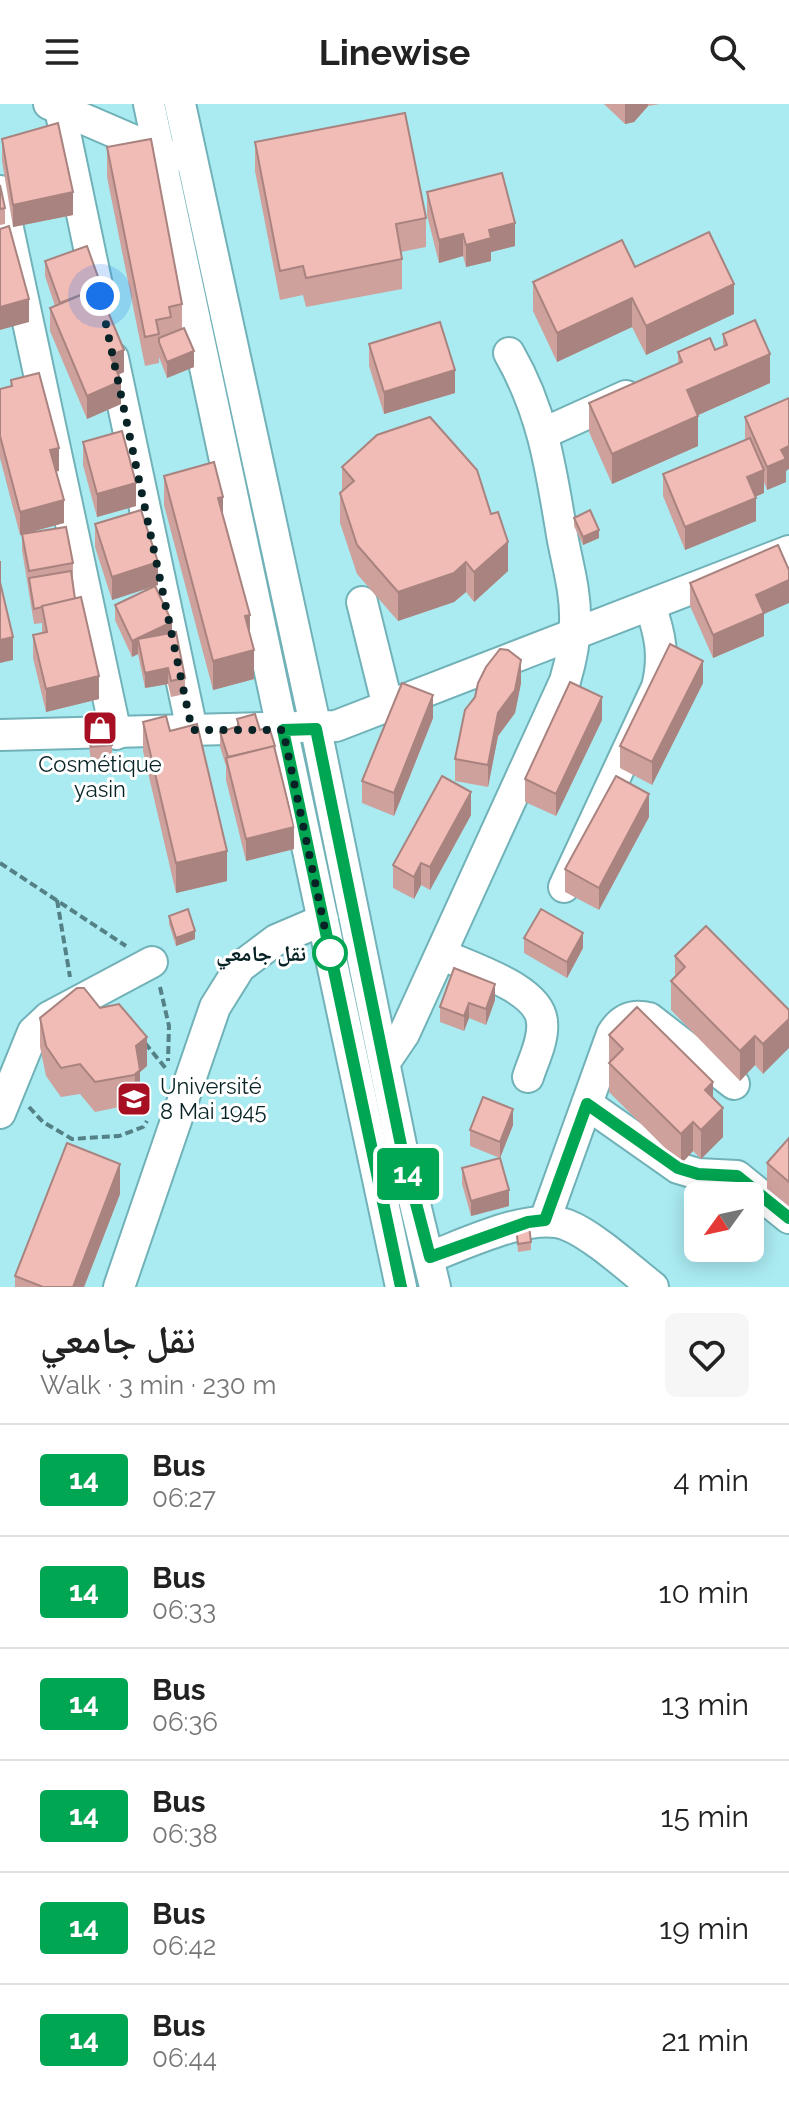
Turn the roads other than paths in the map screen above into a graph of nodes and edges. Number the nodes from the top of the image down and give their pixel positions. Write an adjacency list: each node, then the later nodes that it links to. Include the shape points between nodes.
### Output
1 (149, 104): 4 (street)
2 (180, 104): 5 (street)
3 (54, 107): 4 (street); 16 (street)
4 (160, 153): 5 (street); 17 (street)
5 (192, 165): 15 (street)
6 (0, 191): 18 (street)
7 (509, 353): 9 (street, via 530,391)
8 (652, 385): 9 (street)
9 (544, 433): 13 (street, via 574,601)
10 (789, 551): 12 (street)
11 (362, 602): 14 (street)
12 (650, 605): 13 (street); 20 (street, via 662,644 657,687)
13 (575, 635): 14 (street); 22 (street, via 565,681)
14 (388, 707): 15 (street)
15 (316, 729): 17 (street); 24 (street)
16 (192, 730): 17 (street); 18 (street)
17 (283, 730): 21 (street)
18 (116, 734): 19 (street)
19 (0, 735)
20 (564, 887)
21 (323, 920): 32 (street, via 276,940 240,967 215,1007); 33 (street)
22 (441, 954): 24 (street); 25 (street, via 518,989 539,1008 541,1037)
23 (152, 962): 27 (street, via 49,1017 33,1032)
24 (385, 1062): 31 (street)
25 (528, 1077)
26 (734, 1084): 28 (street, via 657,1022 631,1016 612,1034)
27 (5, 1100)
28 (587, 1104): 29 (street, via 678,1168 737,1176); 30 (street)
29 (789, 1218)
30 (545, 1220): 31 (street); 35 (street, via 577,1230)
31 (430, 1257): 34 (street)
32 (119, 1287)
33 (401, 1287)
34 (435, 1287)
35 (653, 1287)

